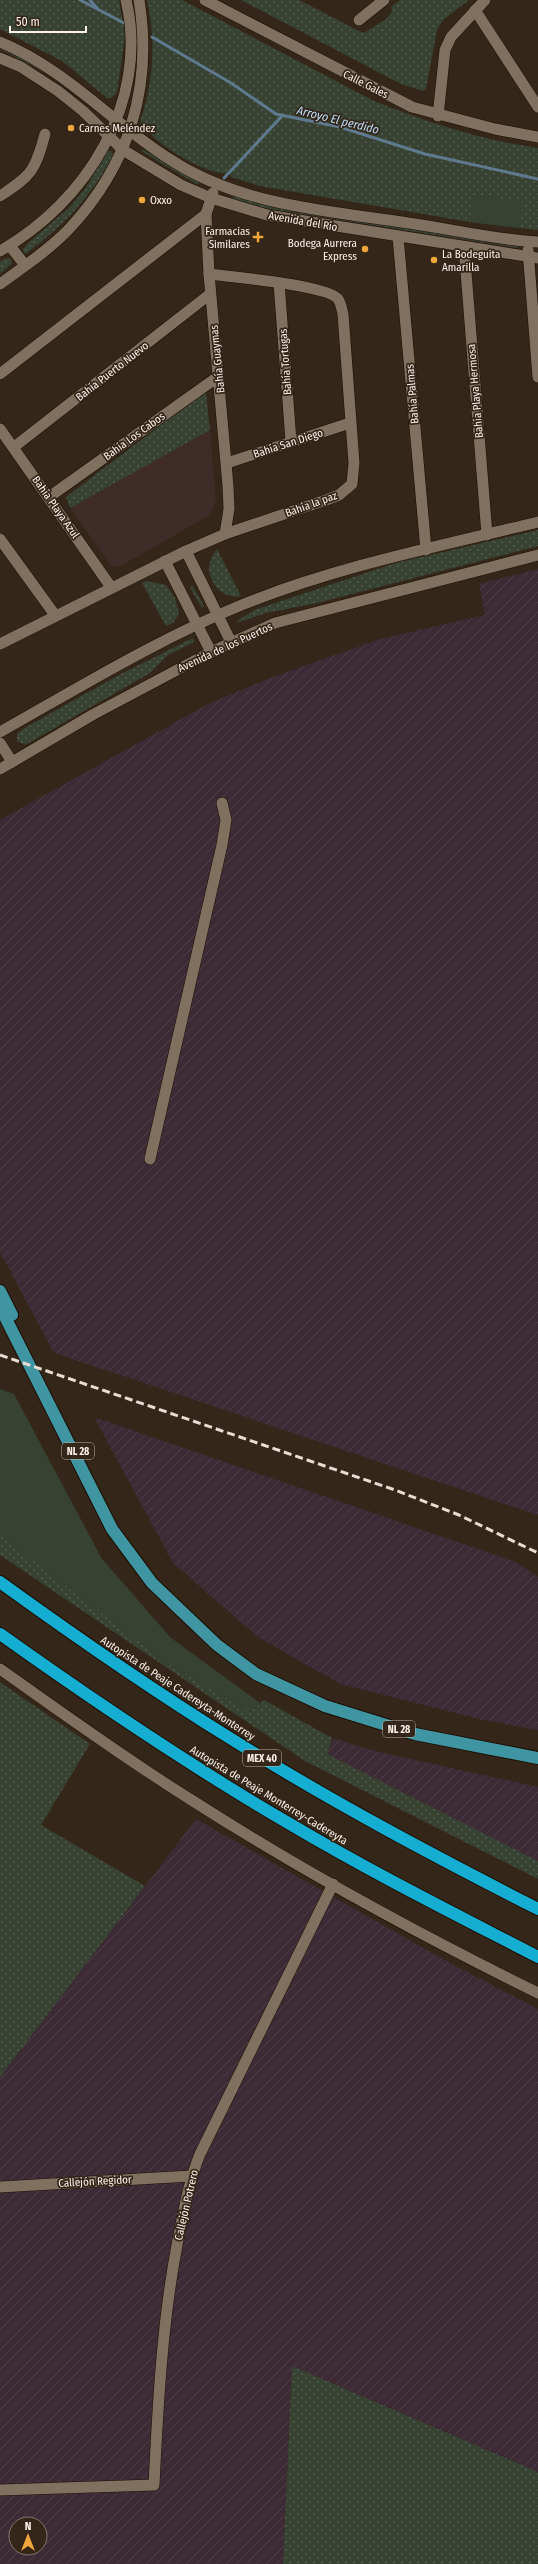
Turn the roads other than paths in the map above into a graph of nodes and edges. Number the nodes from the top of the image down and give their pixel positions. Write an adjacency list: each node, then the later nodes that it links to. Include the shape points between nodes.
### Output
1 (126, 0): 12 (street, via 132,49 126,94)
2 (139, 0): 13 (street, via 144,60 139,97)
3 (205, 0): 11 (street, Calle Gales, via 385,94)
4 (384, 0): 7 (street)
5 (485, 0): 6 (street)
6 (475, 10): 10 (street); 11 (street, via 451,37 445,50)
7 (359, 20)
8 (0, 42): 12 (street, Avenida del Río, via 60,74)
9 (0, 58): 16 (street, Avenida del Río, via 21,67 58,91 83,111)
10 (538, 107)
11 (438, 116): 15 (street, Calle Gales)
12 (116, 119): 13 (street, Avenida del Río); 16 (street)
13 (129, 130): 17 (street); 18 (street, Avenida del Río, via 171,160)
14 (45, 134): 19 (street, via 36,165 28,176)
15 (538, 137)
16 (108, 138): 17 (street, Avenida del Río); 25 (street, via 64,204 43,223)
17 (123, 150): 20 (street, Avenida del Río, via 181,185); 27 (street, via 91,203 54,243)
18 (216, 185): 20 (street, Bahía Guaymas); 23 (street, Avenida del Río, via 256,197 298,205)
19 (0, 196)
20 (211, 198): 21 (street, Bahía Guaymas); 22 (street, Avenida del Río, via 267,215)
21 (206, 214): 28 (street, Bahía Guaymas); 32 (street)
22 (398, 237): 24 (street, Avenida del Río); 45 (street, Bahía Palmas)
23 (533, 242): 26 (street)
24 (464, 247): 26 (street, Avenida del Río); 43 (street, Bahía Playa Hermosa)
25 (5, 248): 27 (street)
26 (533, 257): 34 (street)
27 (25, 265): 30 (street)
28 (209, 274): 29 (street, Bahía la paz); 31 (street, Bahía Guaymas)
29 (279, 283): 35 (street, Bahía la paz, via 328,293 338,299 343,314); 37 (street, Bahía Tortugas)
30 (0, 284)
31 (210, 294): 33 (street, Bahía Guaymas); 38 (street, Bahía Puerto Nuevo)
32 (0, 374)
33 (219, 376): 39 (street, Bahía Guaymas); 40 (street, Bahía Los Cabos)
34 (538, 377)
35 (350, 423): 37 (street, Bahía San Diego); 42 (street, Bahía la paz, via 354,474 352,484 346,490 326,500)
36 (0, 429): 38 (street, Bahía Playa Azul)
37 (291, 441): 39 (street, Bahía San Diego)
38 (14, 448): 40 (street, Bahía Playa Azul)
39 (226, 463): 42 (street, Bahía Guaymas, via 229,509)
40 (49, 497): 49 (street, Bahía Playa Azul)
41 (538, 522): 43 (street)
42 (225, 534): 46 (street, Bahía la paz)
43 (487, 535): 45 (street)
44 (0, 539): 50 (street)
45 (426, 550): 51 (street, via 310,581)
46 (186, 551): 48 (street, Bahía la paz); 51 (street)
47 (538, 555): 53 (street, Avenida de los Puertos, via 276,623)
48 (165, 561): 49 (street, Bahía la paz); 52 (street)
49 (111, 586): 50 (street, Bahía la paz)
50 (55, 615): 54 (street, Bahía la paz)
51 (218, 615): 52 (street); 53 (street)
52 (197, 624): 55 (street); 56 (street, via 154,645)
53 (231, 642): 55 (street, Avenida de los Puertos)
54 (0, 644)
55 (211, 652): 58 (street, Avenida de los Puertos, via 94,714)
56 (0, 732)
57 (0, 743): 58 (street)
58 (12, 762): 59 (street, Avenida de los Puertos)
59 (0, 769)
60 (222, 803): 61 (street, via 226,820 222,845)
61 (150, 1159)
62 (0, 1291): 67 (main road, NL 28, via 102,1500 142,1561 175,1600 260,1669)
63 (0, 1307): 67 (main road, NL 28, via 97,1500 125,1548 152,1583 191,1622 256,1674)
64 (0, 1582): 70 (highway, Autopista de Peaje Cadereyta-Monterrey / MEX 40, via 136,1677 276,1766 398,1836)
65 (0, 1634): 71 (highway, Autopista de Peaje Monterrey-Cadereyta, via 154,1739 290,1824)
66 (0, 1669): 69 (street, via 194,1802)
67 (267, 1678): 68 (main road, NL 28, via 326,1706 371,1722 415,1734)
68 (538, 1758)
69 (333, 1884): 72 (street); 73 (street, Callejón Potrero)
70 (538, 1909)
71 (538, 1957)
72 (538, 1993)
73 (191, 2176): 74 (street, Callejón Regidor); 75 (street, Callejón Potrero, via 170,2280 162,2344 154,2485)
74 (0, 2187)
75 (0, 2490)

